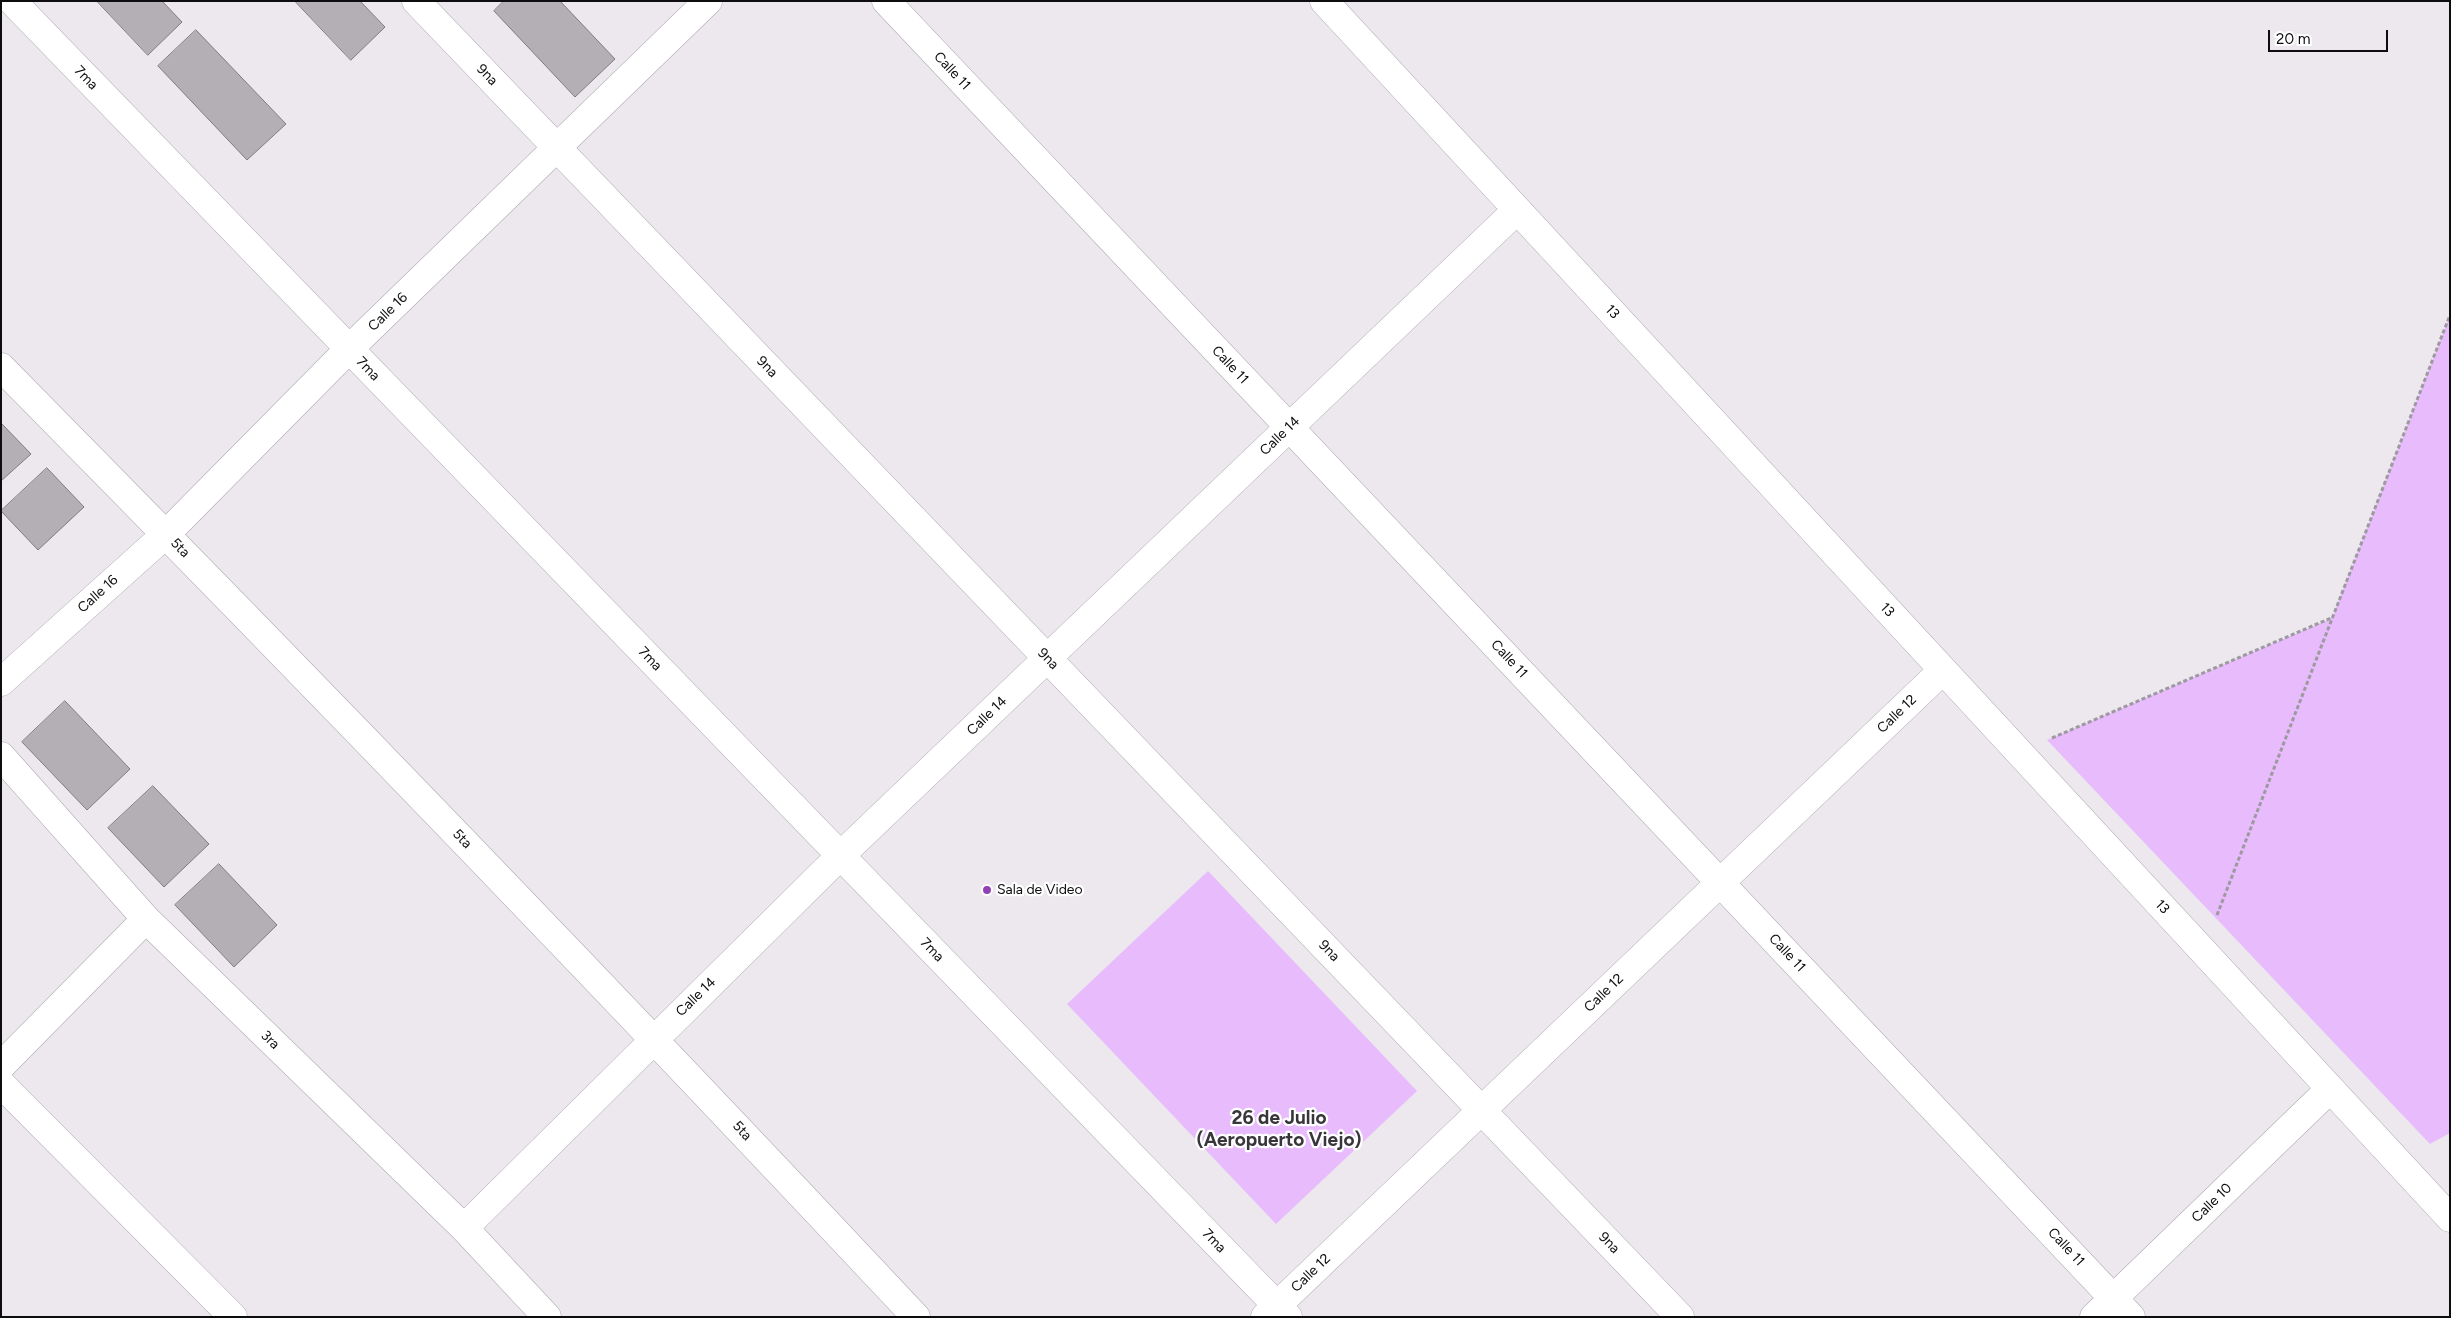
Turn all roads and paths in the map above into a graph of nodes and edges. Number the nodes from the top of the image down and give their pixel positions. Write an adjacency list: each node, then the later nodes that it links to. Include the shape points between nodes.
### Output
1 (12, 1): 9 (street, 7ma)
2 (416, 1): 6 (street, 9na)
3 (708, 1): 6 (street, Calle 16)
4 (886, 1): 11 (street, Calle 11)
5 (1324, 1): 7 (street, 13)
6 (557, 148): 9 (street, Calle 16); 14 (street, 9na)
7 (1517, 210): 11 (street, Calle 14); 15 (street, 13)
8 (2450, 315): 13 (path)
9 (349, 349): 12 (street, Calle 16); 19 (street, 7ma)
10 (1, 367): 12 (street, 5ta)
11 (1289, 427): 14 (street, Calle 14); 20 (street, Calle 11)
12 (166, 534): 16 (street, Calle 16); 23 (street, 5ta)
13 (2332, 618): 17 (path); 22 (path)
14 (1047, 658): 19 (street, Calle 14); 27 (street, 9na)
15 (1943, 670): 20 (street, Calle 12); 22 (street, 13)
16 (1, 682)
17 (2047, 740)
18 (1, 756): 21 (street, 3ra)
19 (840, 856): 23 (street, Calle 14); 31 (street, 7ma)
20 (1720, 882): 27 (street, Calle 12); 30 (street, Calle 11)
21 (146, 919): 24 (street); 29 (street, 3ra)
22 (2203, 951): 26 (street, 13)
23 (654, 1037): 29 (street, Calle 14); 34 (street, 5ta)
24 (1, 1066)
25 (1, 1084): 32 (street)
26 (2330, 1089): 28 (street, 13); 30 (street, Calle 10)
27 (1482, 1110): 31 (street, Calle 12); 35 (street, 9na)
28 (2450, 1218)
29 (464, 1228): 33 (street, 3ra)
30 (2122, 1307): 36 (street, Calle 10)
31 (1276, 1313)
32 (233, 1317)
33 (548, 1317)
34 (916, 1317)
35 (1680, 1317)
36 (2094, 1317)

